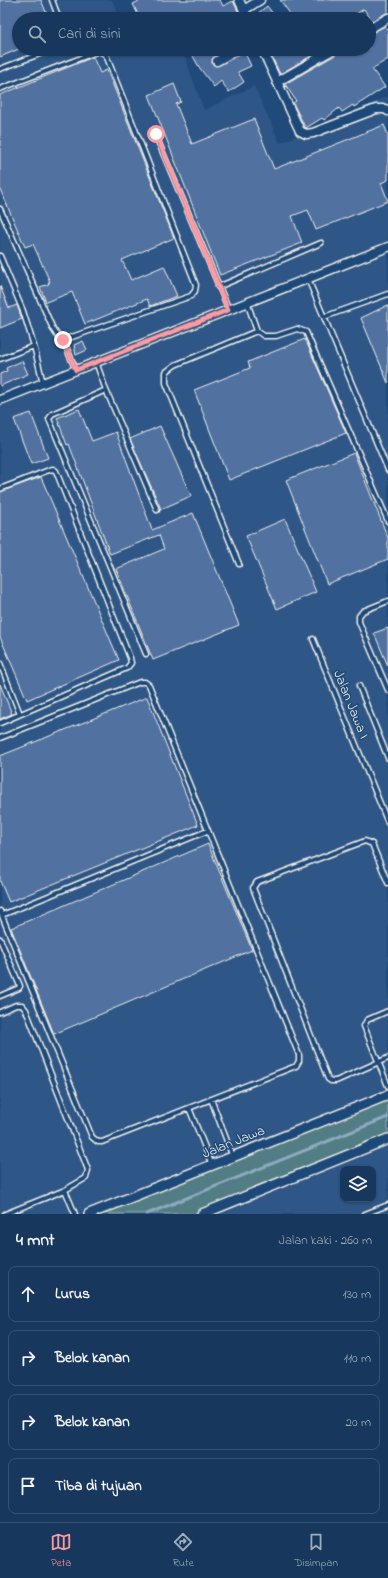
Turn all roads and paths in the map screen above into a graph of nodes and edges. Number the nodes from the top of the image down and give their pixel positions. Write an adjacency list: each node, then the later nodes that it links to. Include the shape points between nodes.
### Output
1 (52, 0): 5 (lane)
2 (239, 0): 4 (street)
3 (260, 0): 4 (street)
4 (244, 10)
5 (56, 12)
6 (388, 18): 7 (street)
7 (376, 25)
8 (35, 56): 15 (lane)
9 (86, 56): 17 (lane)
10 (106, 56): 31 (lane, via 196,285 191,296)
11 (227, 56): 14 (street)
12 (265, 56): 16 (street)
13 (322, 56): 16 (street)
14 (217, 62)
15 (0, 70)
16 (277, 82): 18 (street, via 300,131 306,134 313,134 376,109)
17 (0, 89)
18 (388, 111)
19 (156, 134): 25 (lane)
20 (0, 209): 31 (lane, via 53,329)
21 (322, 243): 25 (lane)
22 (388, 247): 24 (street)
23 (0, 256): 32 (lane, via 23,311)
24 (308, 279): 27 (street); 29 (lane)
25 (218, 287): 28 (lane)
26 (388, 294): 29 (lane)
27 (247, 302): 28 (street); 30 (lane)
28 (228, 310): 34 (street)
29 (324, 317): 39 (lane)
30 (257, 331): 42 (lane, via 264,336 276,336 297,329 306,332); 43 (lane, via 175,365 166,372 166,383)
31 (63, 340): 35 (lane)
32 (34, 346): 33 (lane); 36 (lane)
33 (0, 359)
34 (96, 362): 35 (street); 37 (lane)
35 (76, 370): 36 (street)
36 (43, 383): 38 (street)
37 (106, 390): 41 (lane); 46 (lane, via 52,414 49,419)
38 (0, 400)
39 (388, 470)
40 (0, 489): 50 (lane, via 49,470 56,471 130,658 127,668)
41 (157, 510)
42 (388, 522)
43 (239, 564)
44 (388, 601): 49 (lane, via 363,611 359,616 359,622)
45 (313, 639): 54 (lane, Jalan Jawa I)
46 (146, 654)
47 (0, 663): 50 (lane)
48 (359, 686): 53 (lane)
49 (388, 690)
50 (20, 714): 51 (lane)
51 (0, 723)
52 (0, 738): 55 (lane, via 145,682 149,685)
53 (388, 758)
54 (388, 823)
55 (207, 831): 57 (lane); 66 (lane, via 299,1055 296,1066)
56 (388, 883): 63 (lane, via 372,844 365,841 257,882 253,888 328,1079 336,1081)
57 (1, 913): 67 (lane, via 94,1140 102,1142)
58 (0, 939): 59 (lane, via 20,986)
59 (0, 996)
60 (388, 1011): 63 (lane, via 367,1020 364,1024)
61 (0, 1012): 71 (lane, via 16,1005 26,1010 88,1170 86,1178)
62 (388, 1058): 63 (lane)
63 (378, 1062): 64 (lane)
64 (388, 1086)
65 (388, 1094): 69 (street, Jalan Jawa)
66 (211, 1099): 67 (lane); 69 (lane)
67 (189, 1108): 70 (lane)
68 (388, 1139): 76 (street)
69 (233, 1156): 70 (street, Jalan Jawa)
70 (212, 1165): 75 (street, Jalan Jawa)
71 (65, 1190): 73 (lane); 74 (lane)
72 (388, 1205): 77 (lane)
73 (5, 1214)
74 (75, 1214)
75 (89, 1214)
76 (202, 1214)
77 (365, 1214)

